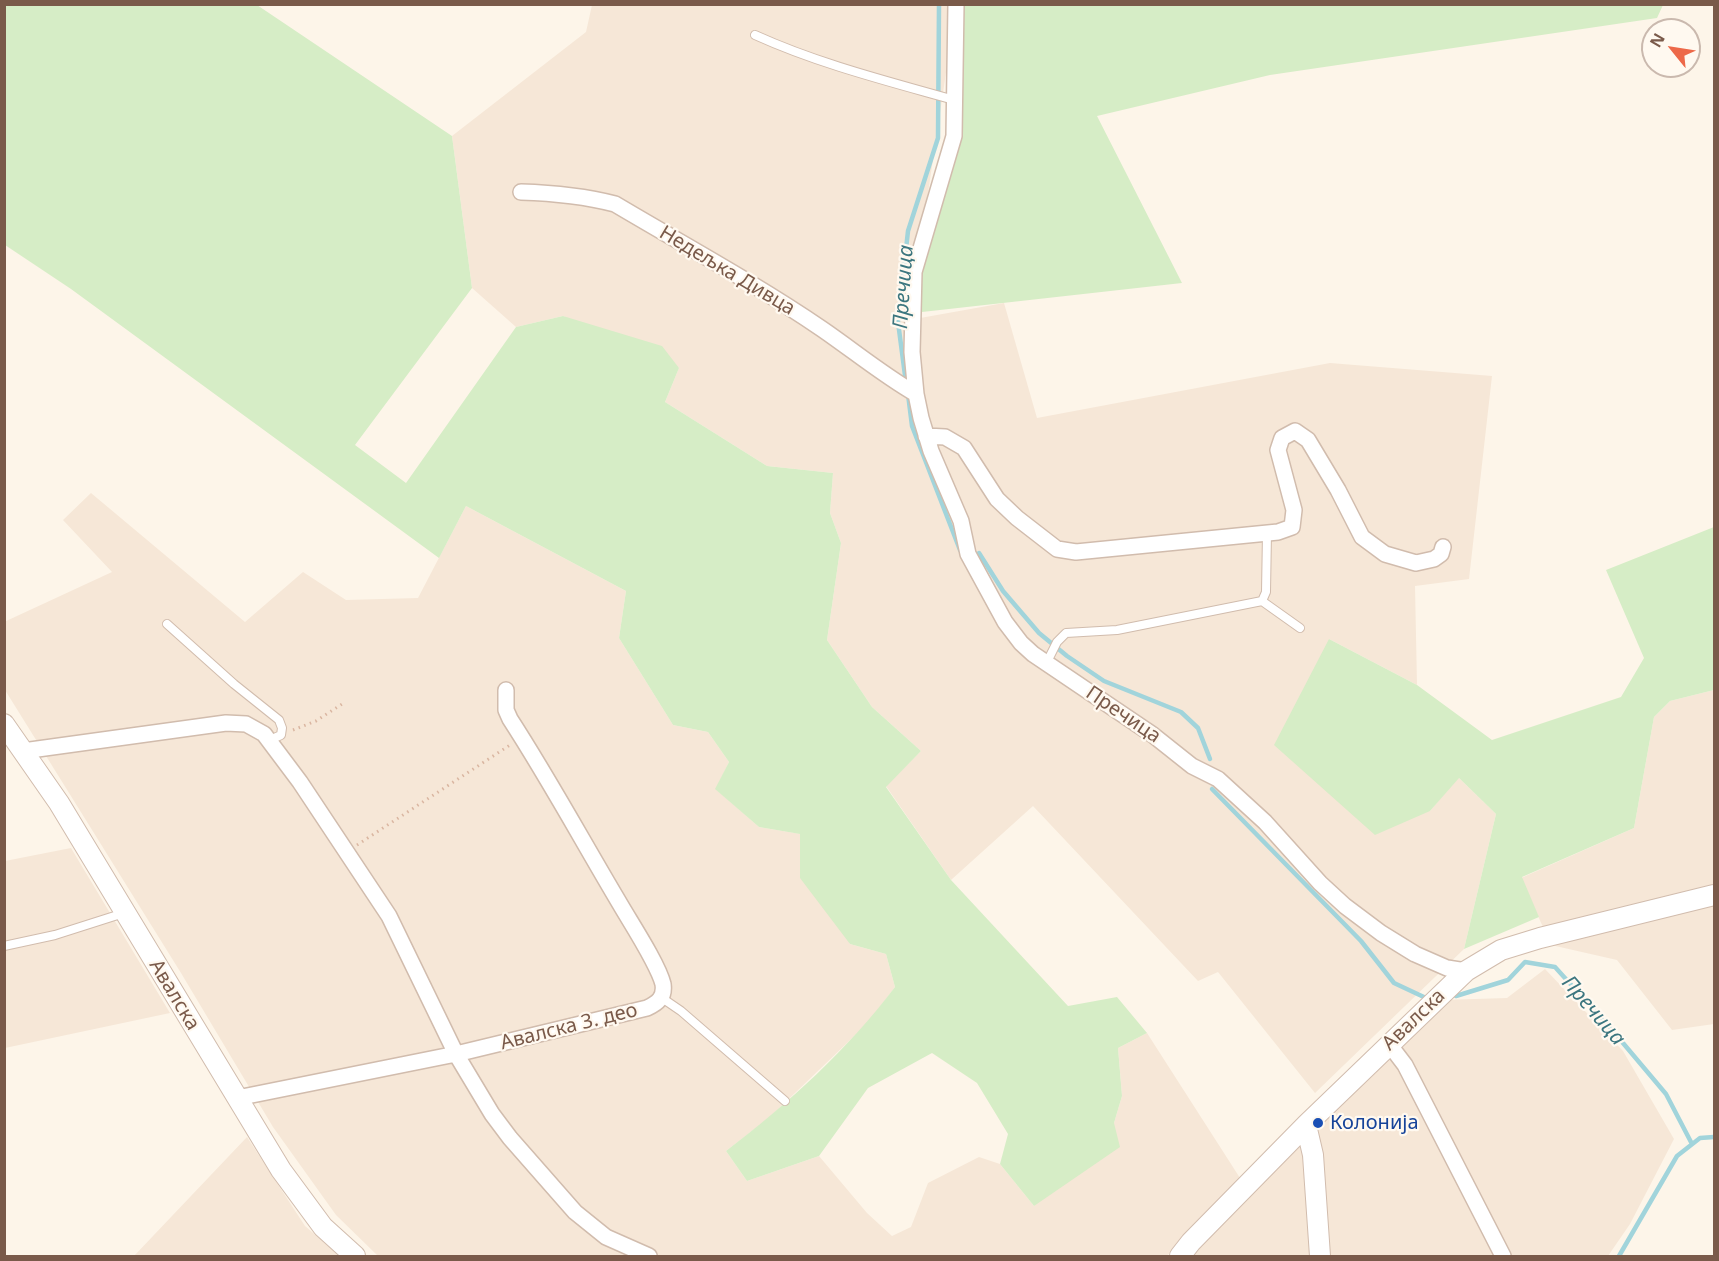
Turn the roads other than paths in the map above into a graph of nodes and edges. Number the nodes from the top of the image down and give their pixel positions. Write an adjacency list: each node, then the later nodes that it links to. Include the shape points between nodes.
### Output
1 (956, 4): 3 (street, Пречица)
2 (755, 35): 3 (lane, via 866,76)
3 (952, 100): 5 (street, Пречица, via 954,136 914,272 912,352)
4 (521, 192): 5 (street, Недељка Дивца, via 554,193 615,204 783,304)
5 (916, 394): 6 (street, Пречица)
6 (926, 436): 7 (street, via 945,437 964,448 997,499 1057,549 1076,552); 12 (street, Пречица, via 961,520 968,554 1005,622 1021,643)
7 (1267, 532): 8 (street, via 1292,526 1294,510 1278,450 1282,438 1295,431 1308,440 1362,537 1386,554 1416,563 1434,559); 9 (lane, via 1266,592)
8 (1443, 547)
9 (1262, 602): 11 (lane); 12 (lane, via 1117,630 1065,633)
10 (167, 624): 15 (lane, via 279,720 282,728)
11 (1300, 628)
12 (1049, 658): 20 (street, Пречица, via 1192,766 1218,779 1265,822 1320,883 1380,933 1415,954 1447,968)
13 (506, 690): 21 (street, Авалска 3. део, via 506,710 659,973)
14 (4, 724): 16 (street, Авалска)
15 (276, 737): 16 (street, via 246,724 226,723); 23 (street, via 389,916)
16 (23, 751): 18 (street, Авалска, via 59,803)
17 (1714, 895): 20 (street, Авалска, via 1540,938 1501,950)
18 (124, 913): 19 (lane); 24 (street, Авалска)
19 (4, 946)
20 (1466, 971): 22 (street, Авалска)
21 (662, 998): 23 (street, Авалска 3. део, via 647,1008); 25 (lane)
22 (1389, 1044): 26 (street, Авалска); 31 (street, via 1405,1065)
23 (456, 1054): 24 (street, Авалска 3. део); 28 (street, via 510,1138 575,1212 606,1237)
24 (237, 1098): 27 (street, Авалска, via 308,1208)
25 (785, 1101)
26 (1306, 1125): 29 (street, Авалска); 30 (street, via 1313,1155)
27 (356, 1257)
28 (649, 1257)
29 (1180, 1257)
30 (1320, 1257)
31 (1503, 1257)

